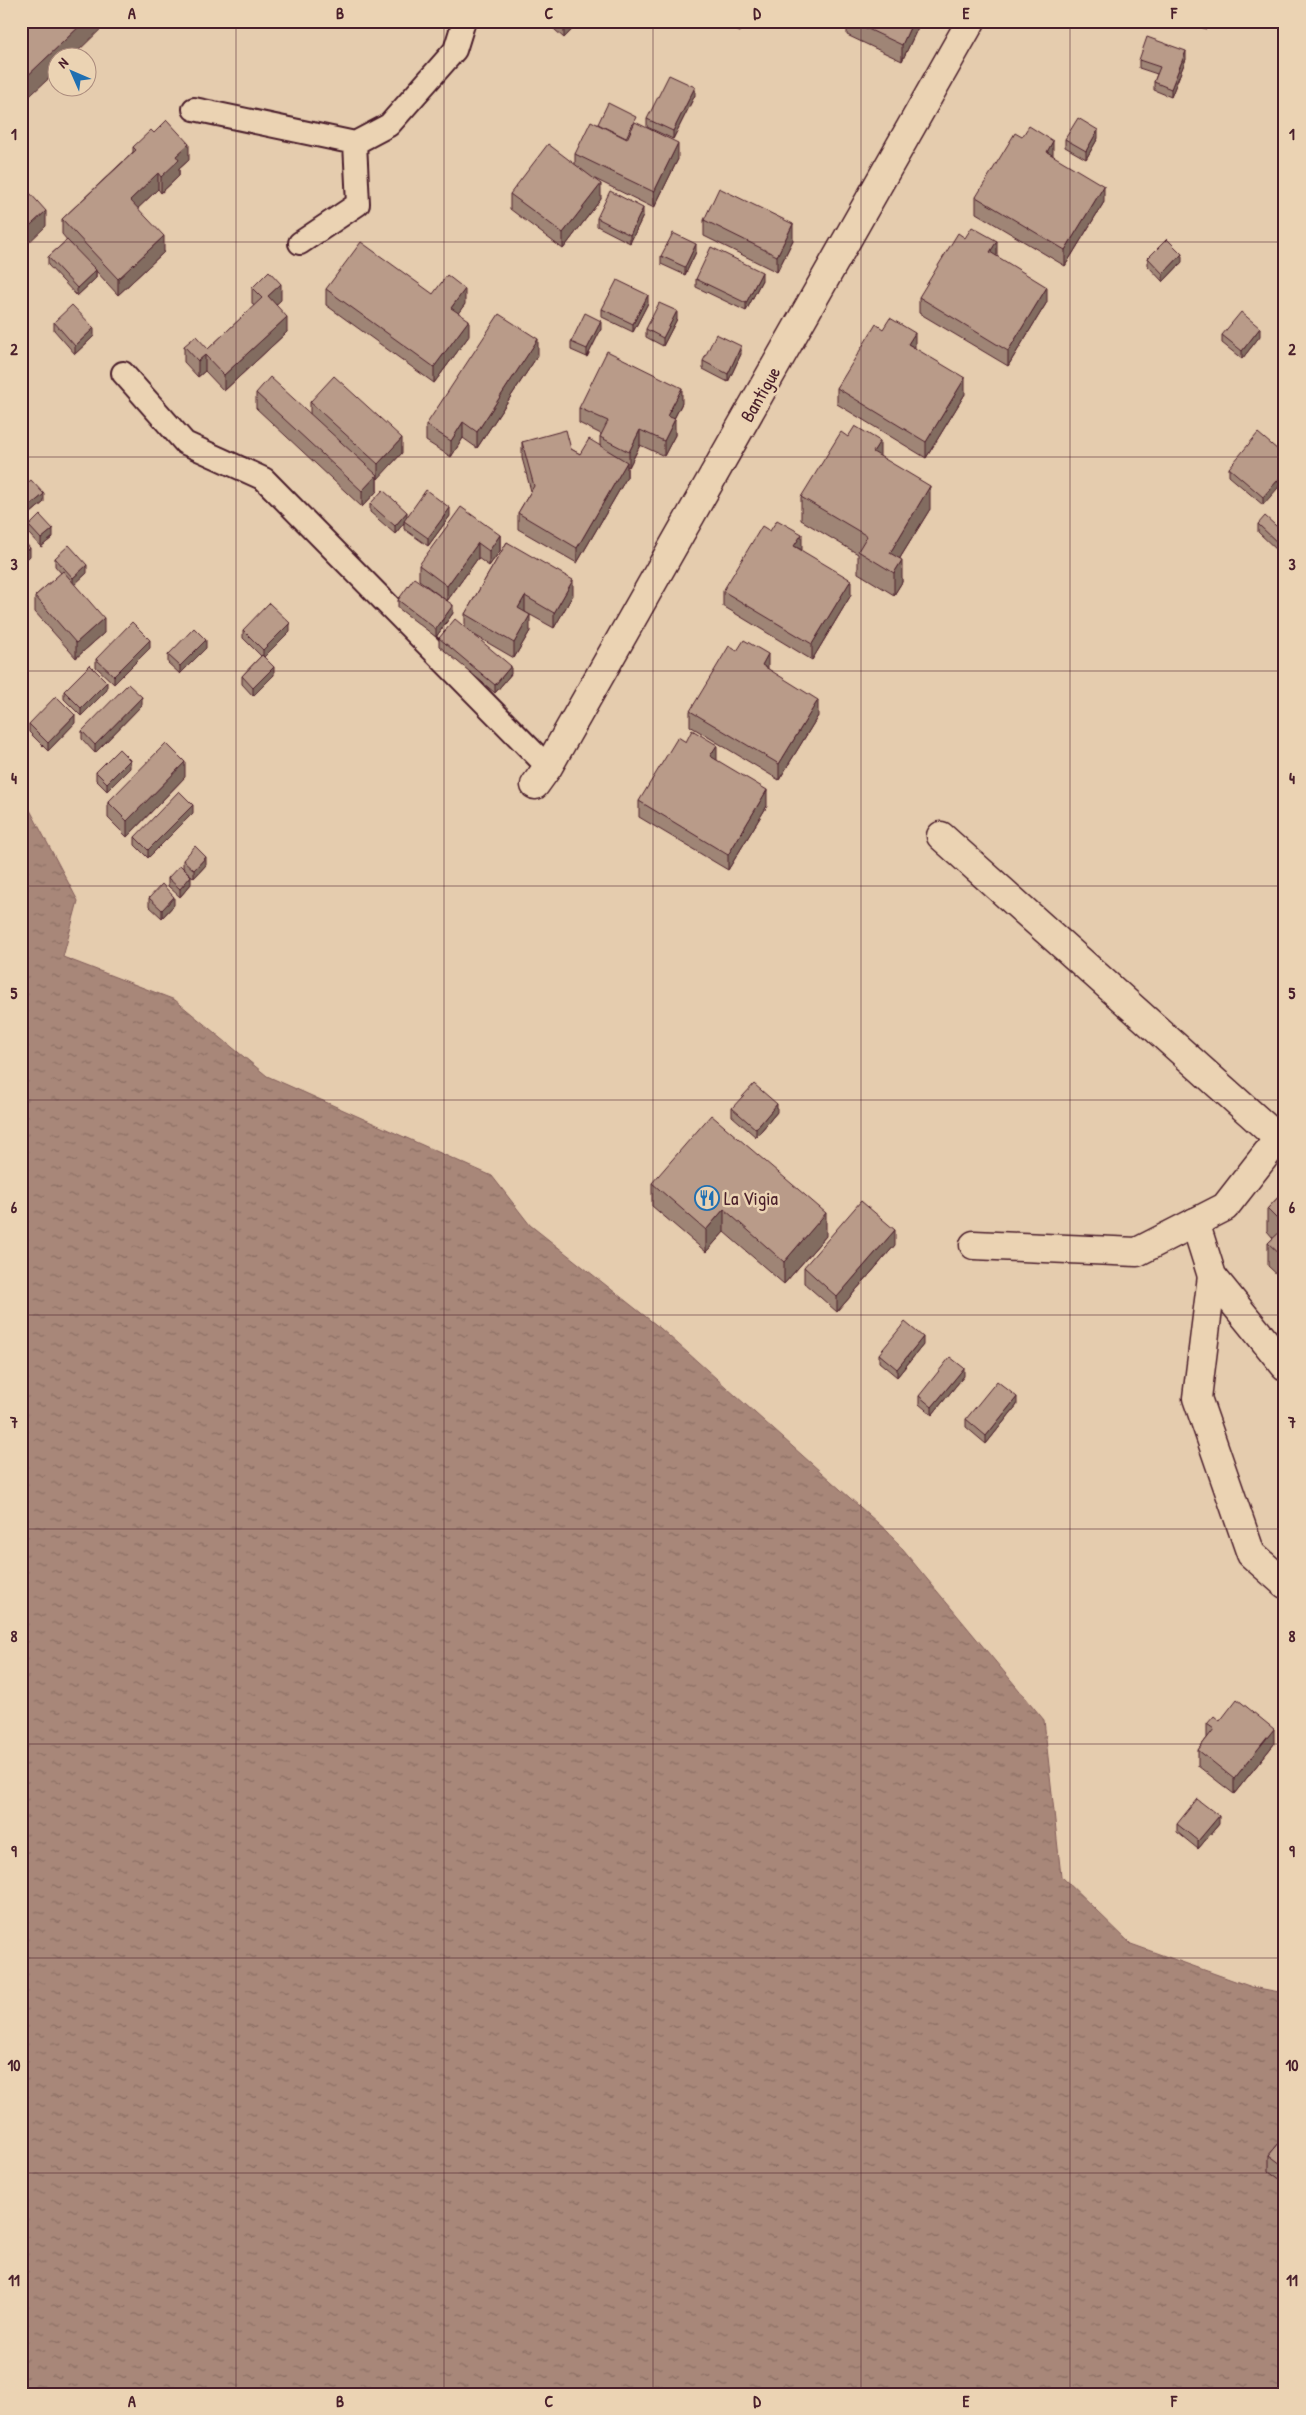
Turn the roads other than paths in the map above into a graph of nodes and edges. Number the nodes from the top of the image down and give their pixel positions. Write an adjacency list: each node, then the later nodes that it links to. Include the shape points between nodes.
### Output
1 (464, 21): 4 (lane, via 455,50 389,125)
2 (971, 21): 7 (street, Bantigue)
3 (194, 109): 4 (lane)
4 (355, 143): 5 (lane, via 358,204)
5 (300, 243)
6 (123, 373): 7 (lane, via 185,443 264,479)
7 (542, 776)
8 (941, 836): 9 (street)
9 (1282, 1134): 10 (street, via 1225,1207)
10 (1195, 1222): 11 (street, via 1136,1252); 12 (street)
11 (974, 1245)
12 (1212, 1276): 13 (street); 14 (street, via 1197,1398 1251,1554)
13 (1285, 1366)
14 (1285, 1584)

